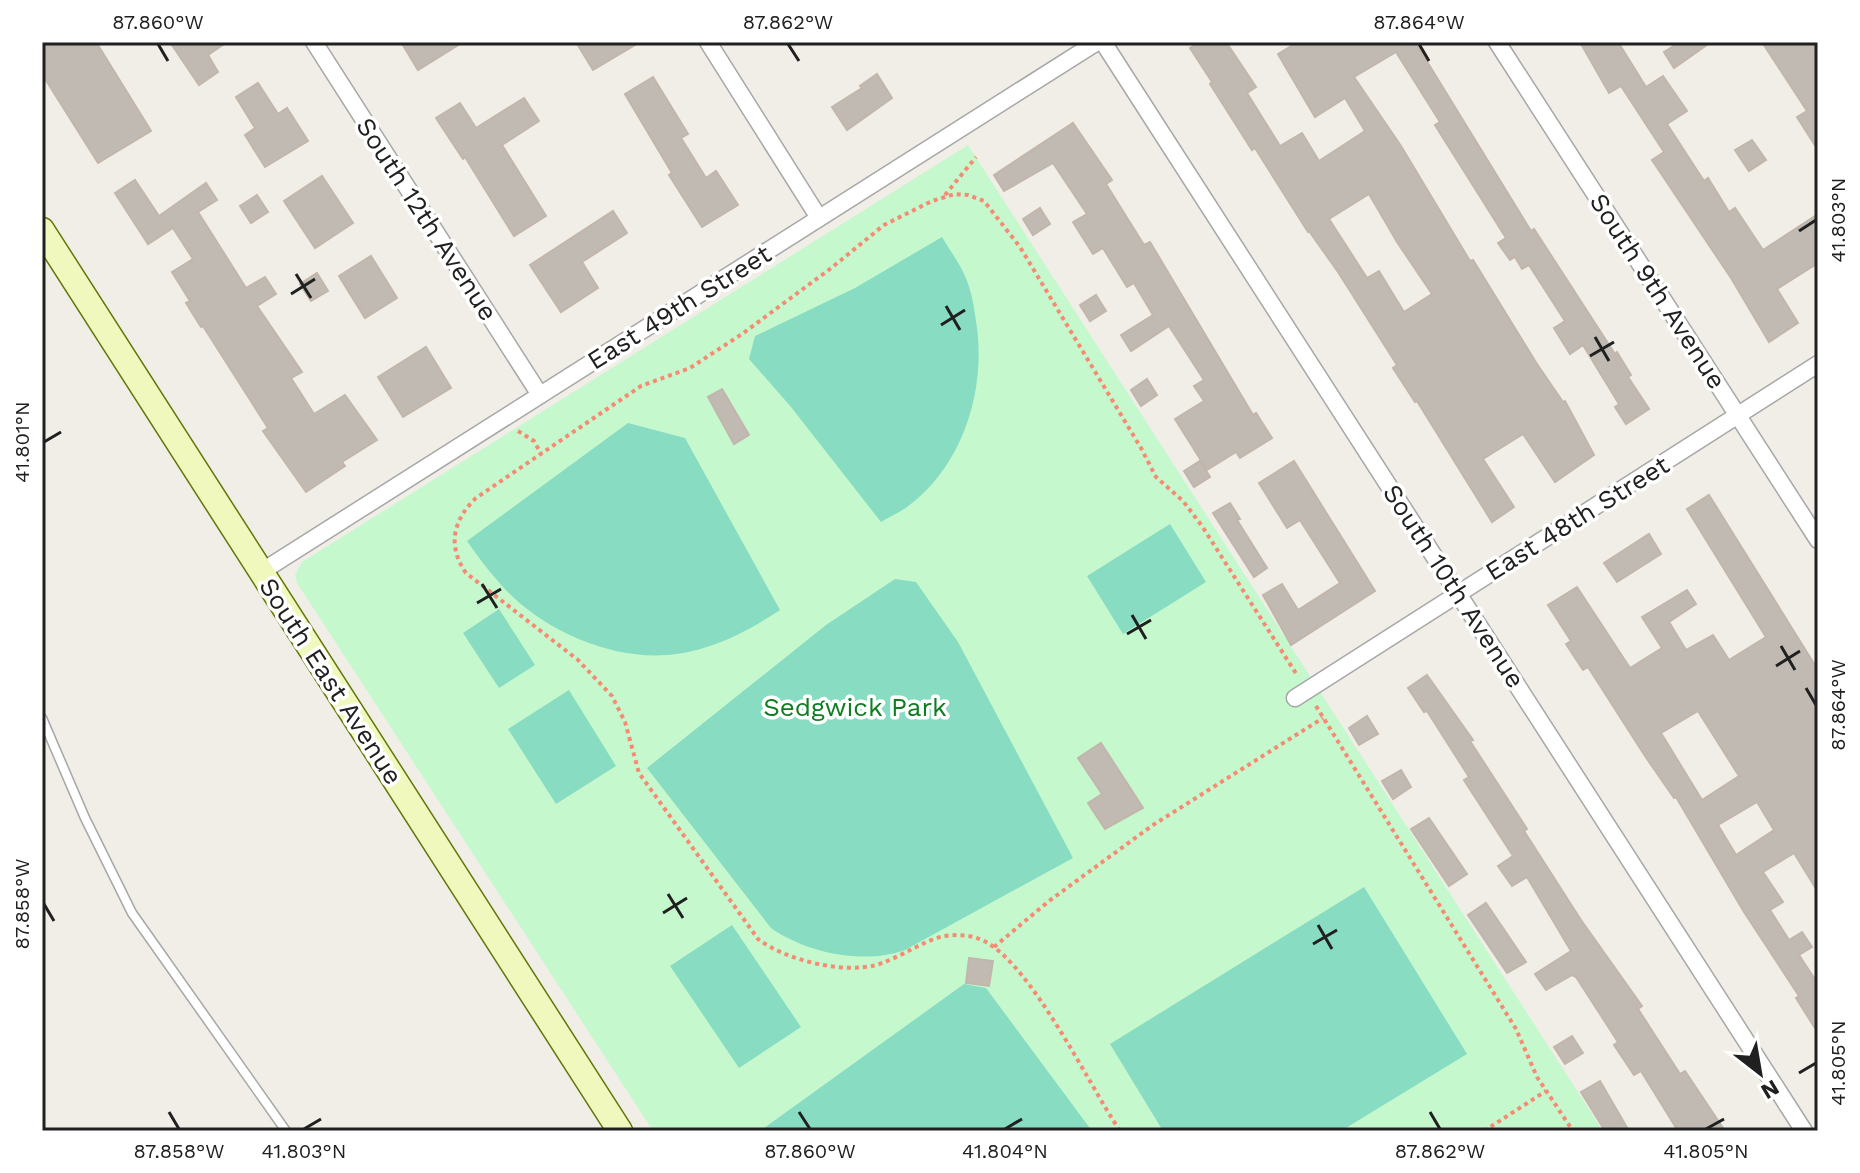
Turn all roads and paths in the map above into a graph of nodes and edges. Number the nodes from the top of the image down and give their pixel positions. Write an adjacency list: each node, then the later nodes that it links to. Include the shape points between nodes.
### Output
1 (314, 42): 11 (street, South 12th Avenue)
2 (708, 42): 8 (street)
3 (1097, 42): 8 (street, East 49th Street)
4 (1103, 42): 17 (street, South 10th Avenue)
5 (1497, 42): 12 (street, South 9th Avenue)
6 (976, 157): 7 (path)
7 (945, 195): 14 (path, via 884,225 716,351 678,374 641,386); 18 (path, via 984,201 1020,247 1151,469 1202,526)
8 (819, 218): 11 (street, East 49th Street)
9 (42, 230): 16 (main road, South East Avenue)
10 (1818, 364): 12 (street, East 48th Street)
11 (540, 395): 13 (street, East 49th Street)
12 (1738, 416): 15 (street, South 9th Avenue); 17 (street, East 48th Street)
13 (499, 421): 14 (path, via 534,441); 16 (street, East 49th Street)
14 (541, 454): 21 (path, via 467,507 455,529 459,563 606,689 625,722 639,773 758,939 805,960 847,968 874,965 944,936 972,936)
15 (1818, 540)
16 (261, 572): 24 (main road, South East Avenue)
17 (1459, 593): 18 (street, East 48th Street); 28 (street, South 10th Avenue)
18 (1301, 695): 20 (path)
19 (42, 718): 23 (lane, via 132,913)
20 (1323, 718): 21 (path, via 1153,825); 22 (path, via 1522,1040)
21 (994, 947): 25 (path, via 1052,1019)
22 (1547, 1090): 26 (path); 27 (path)
23 (286, 1131)
24 (620, 1131)
25 (1120, 1131)
26 (1484, 1131)
27 (1573, 1131)
28 (1804, 1131)

